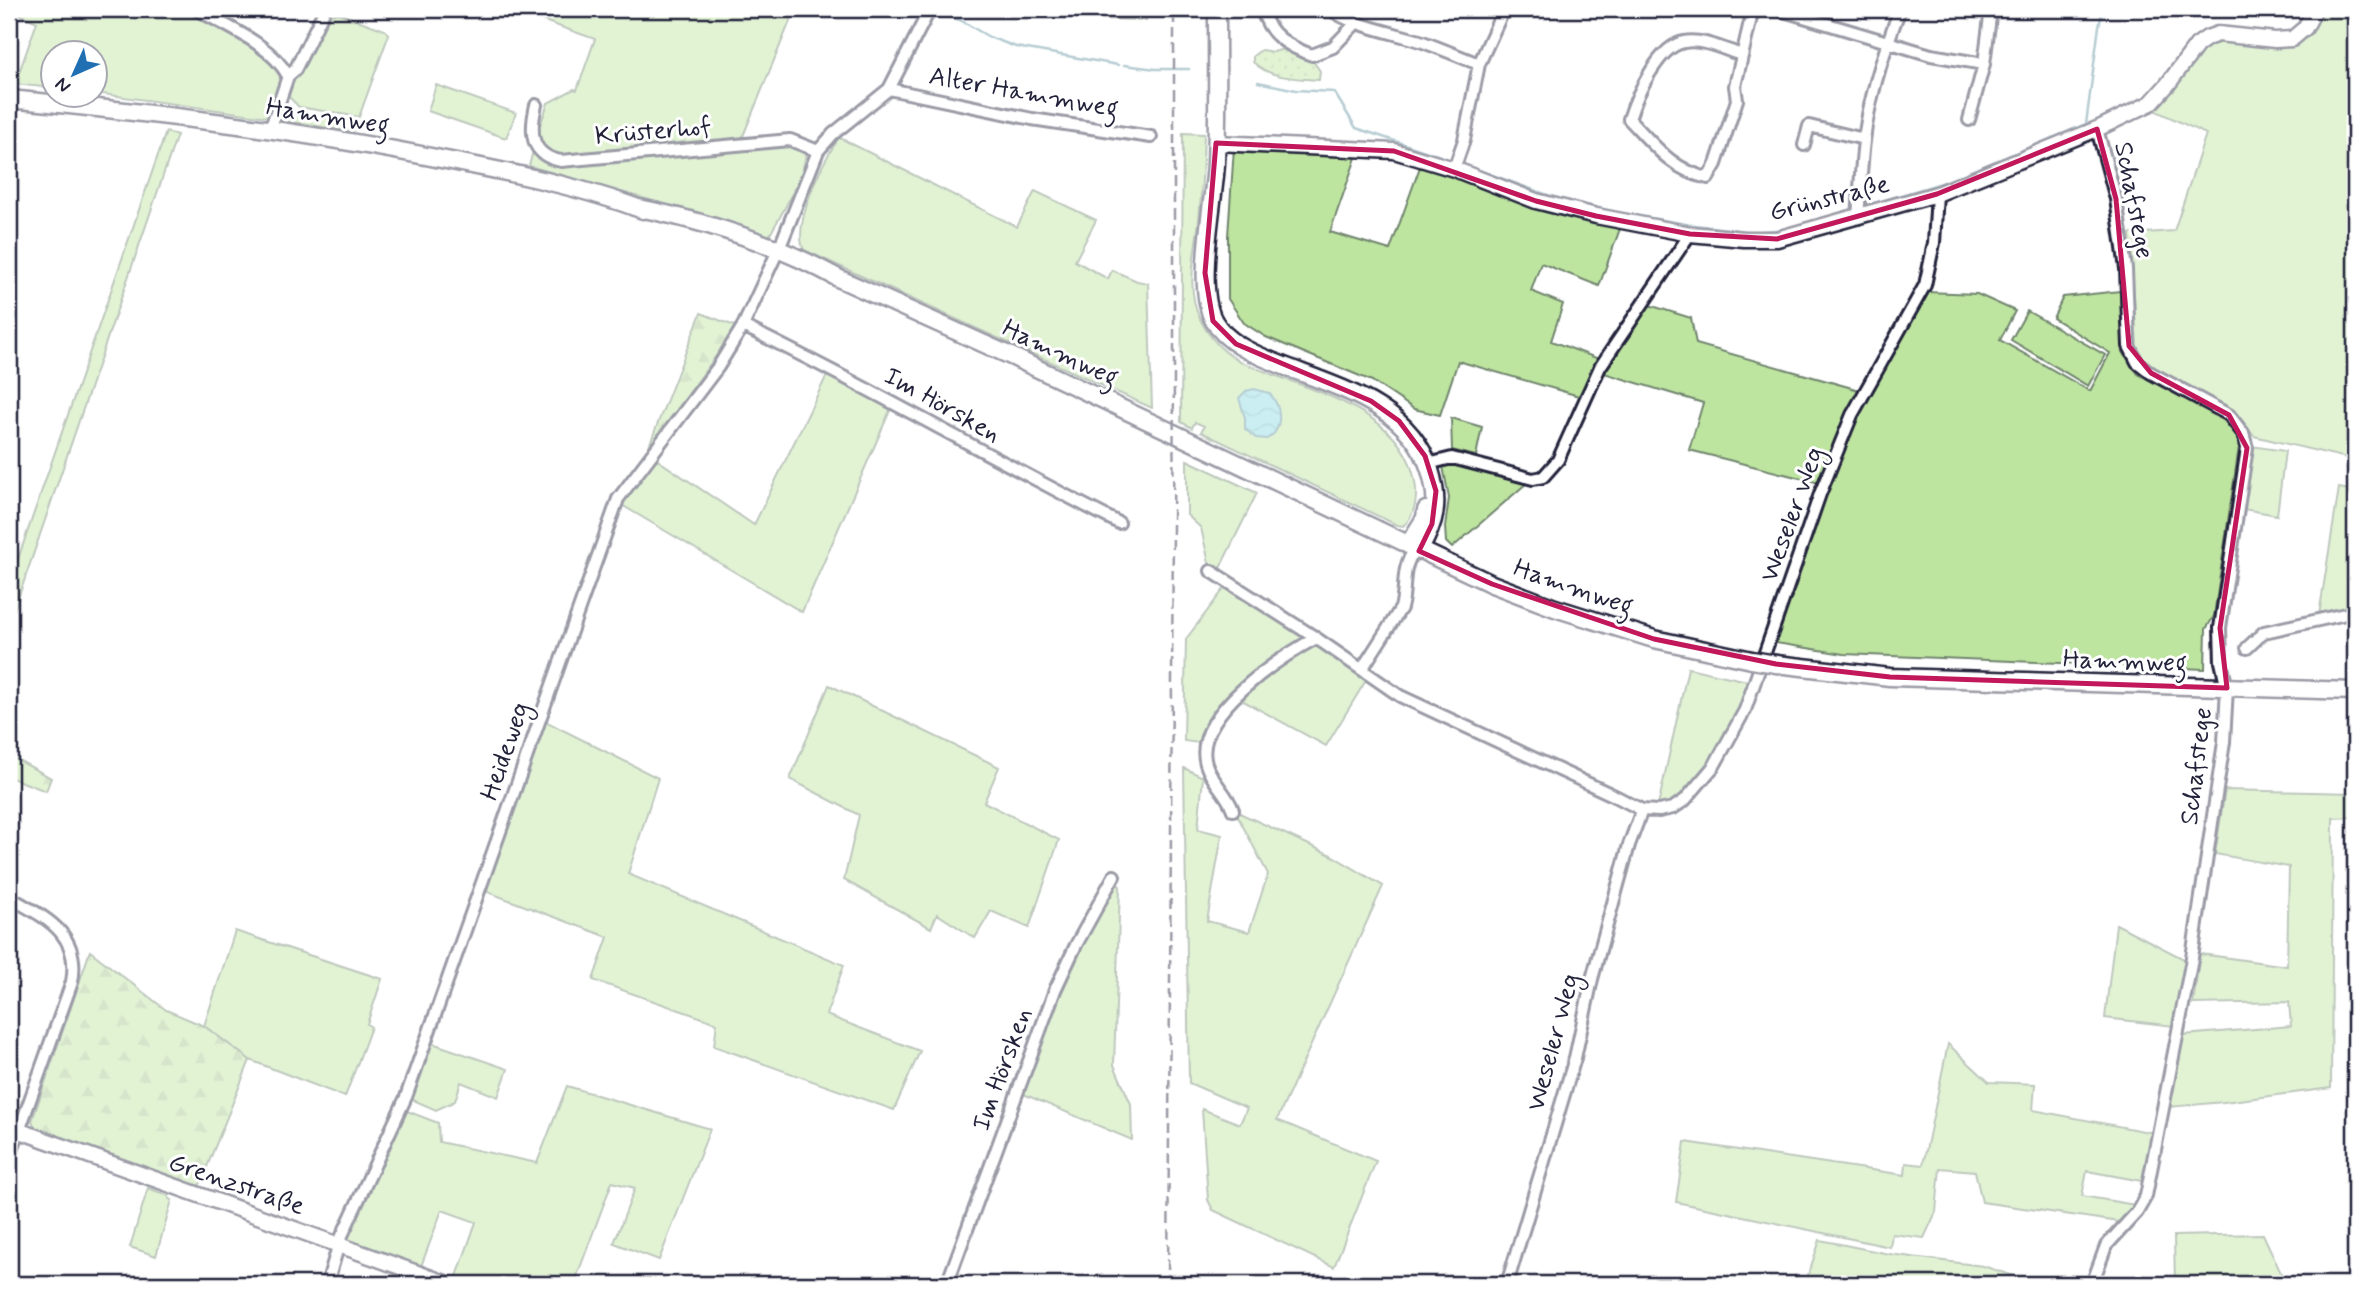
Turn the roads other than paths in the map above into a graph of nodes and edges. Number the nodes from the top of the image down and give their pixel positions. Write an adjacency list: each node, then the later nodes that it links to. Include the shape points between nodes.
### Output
1 (196, 9): 18 (street, via 258,46 281,63)
2 (325, 9): 18 (street)
3 (930, 9): 19 (street)
4 (1217, 9): 27 (main road)
5 (1262, 9): 13 (street, via 1287,46 1312,55 1333,47)
6 (1331, 9): 13 (street)
7 (1504, 9): 16 (street)
8 (1753, 9): 15 (street)
9 (1777, 9): 14 (street)
10 (1900, 9): 14 (street)
11 (1991, 9): 17 (street)
12 (2315, 9): 23 (street, Grünstraße, via 2305,28 2292,39 2218,34 2207,38 2151,103)
13 (1357, 22): 16 (street)
14 (1888, 41): 17 (street, via 1931,55); 26 (street)
15 (1742, 55): 15 (street, via 1731,122 1708,178 1668,161 1629,119 1637,94 1671,47 1682,41 1697,42)
16 (1479, 64): 30 (street)
17 (1984, 64): 22 (street)
18 (288, 76): 24 (street)
19 (889, 89): 25 (street, Alter Hammweg, via 1032,119); 29 (street)
20 (9, 99): 24 (main road, Hammweg)
21 (536, 105): 29 (street, Krüsterhof, via 534,141 543,155 561,161 790,140)
22 (1969, 120)
23 (2097, 129): 31 (street, Grünstraße); 44 (street, Schafstege, via 2116,199 2126,269 2129,346 2137,362 2151,373 2230,415 2244,433 2247,448 2220,628)
24 (270, 130): 34 (main road, Hammweg, via 485,168 634,207)
25 (1151, 137)
26 (1864, 139): 28 (street, via 1809,126); 32 (street)
27 (1216, 143): 30 (street, Grünstraße, via 1394,150); 36 (main road, via 1205,286 1213,321 1249,351 1371,401 1399,421 1418,443)
28 (1804, 145)
29 (818, 151): 34 (street, Heideweg)
30 (1454, 169): 33 (street, Grünstraße, via 1536,201)
31 (1937, 194): 32 (street, Grünstraße); 47 (street, Weseler Weg, via 1925,285 1852,415 1745,710 1714,766 1685,800 1674,808)
32 (1858, 218): 33 (street, Grünstraße, via 1777,239)
33 (1690, 233): 36 (street, via 1600,367 1558,460 1543,477 1533,479 1452,458)
34 (776, 255): 35 (street, Heideweg); 38 (main road, Hammweg, via 813,264)
35 (743, 326): 37 (street, Im Hörsken); 52 (street, Heideweg, via 613,511 406,1097)
36 (1430, 469): 38 (main road, via 1425,518)
37 (1119, 523)
38 (1414, 548): 43 (street, via 1404,570 1401,608); 44 (main road, Hammweg, bridge, via 1555,608 1654,639 1752,660 1890,677)
39 (1211, 571): 41 (street)
40 (2355, 612): 42 (street, via 2264,632)
41 (1316, 638): 43 (street); 46 (street, via 1249,684 1221,713 1204,742 1206,765)
42 (2247, 648)
43 (1362, 669): 47 (street, via 1400,696)
44 (2216, 687): 45 (main road, Hammweg); 57 (street, Schafstege, via 2224,742 2191,964 2146,1196 2106,1246)
45 (2355, 691)
46 (1233, 810)
47 (1642, 810): 56 (street, Weseler Weg)
48 (1114, 876): 55 (street, Im Hörsken, via 1055,990)
49 (9, 897): 50 (street, via 60,931 75,965)
50 (15, 1129): 51 (street); 52 (street, Grenzstraße)
51 (9, 1159)
52 (338, 1245): 53 (street, Heideweg); 54 (street, Grenzstraße)
53 (327, 1284)
54 (448, 1284)
55 (947, 1284)
56 (1507, 1284)
57 (2092, 1284)

